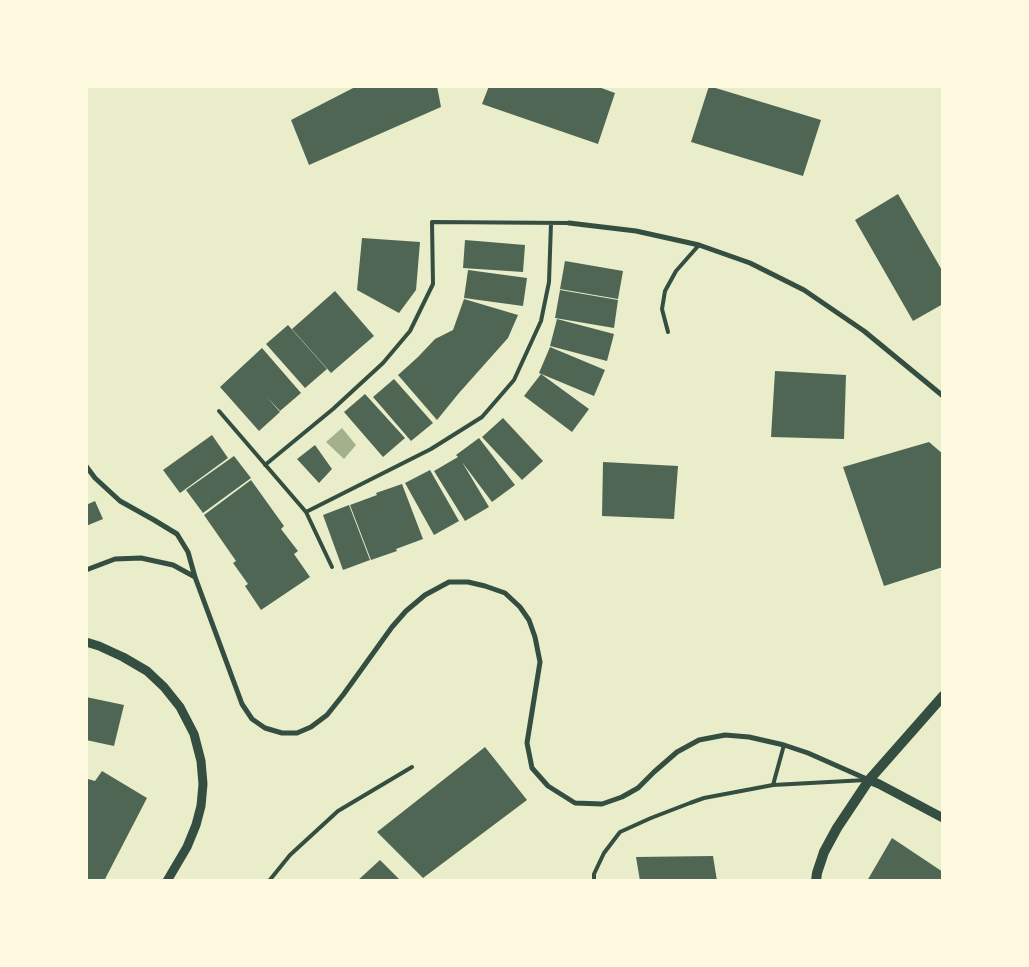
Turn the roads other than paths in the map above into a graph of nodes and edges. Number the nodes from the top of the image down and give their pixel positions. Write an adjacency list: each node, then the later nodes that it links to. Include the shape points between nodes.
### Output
1 (551, 223): 2 (lane); 7 (lane, via 432,222 434,284 410,332 383,363 333,409); 9 (lane, via 549,282 541,321 514,380 482,417 431,449)
2 (568, 223): 3 (street, via 636,231)
3 (699, 245): 4 (lane, via 676,271 664,291 662,309); 5 (street, via 750,263 804,290 864,331)
4 (668, 332)
5 (943, 396)
6 (219, 411): 7 (lane)
7 (265, 465): 9 (lane)
8 (86, 466): 12 (street, via 120,501 176,534 188,552)
9 (306, 512): 10 (lane)
10 (332, 567)
11 (86, 570): 12 (street, via 115,559 142,558 173,565)
12 (195, 577): 15 (street, via 242,704 252,719 265,728 282,733 297,733 312,727 327,715 392,626 425,595 449,582 468,582 504,593 529,620 540,662 526,743 532,768 548,786 575,803 602,804 622,797 638,788 677,752 699,740 725,735 749,736)
13 (86, 642): 20 (street, via 123,656 147,671 180,707 194,734 201,761 202,806 187,847)
14 (943, 696): 17 (main road)
15 (784, 745): 17 (street); 18 (lane)
16 (412, 767): 21 (lane, via 338,811 290,855)
17 (869, 780): 18 (lane); 19 (street); 23 (main road, via 824,852)
18 (773, 785): 22 (lane, via 704,798 620,832 604,853)
19 (943, 818)
20 (167, 881)
21 (269, 881)
22 (594, 881)
23 (816, 881)

